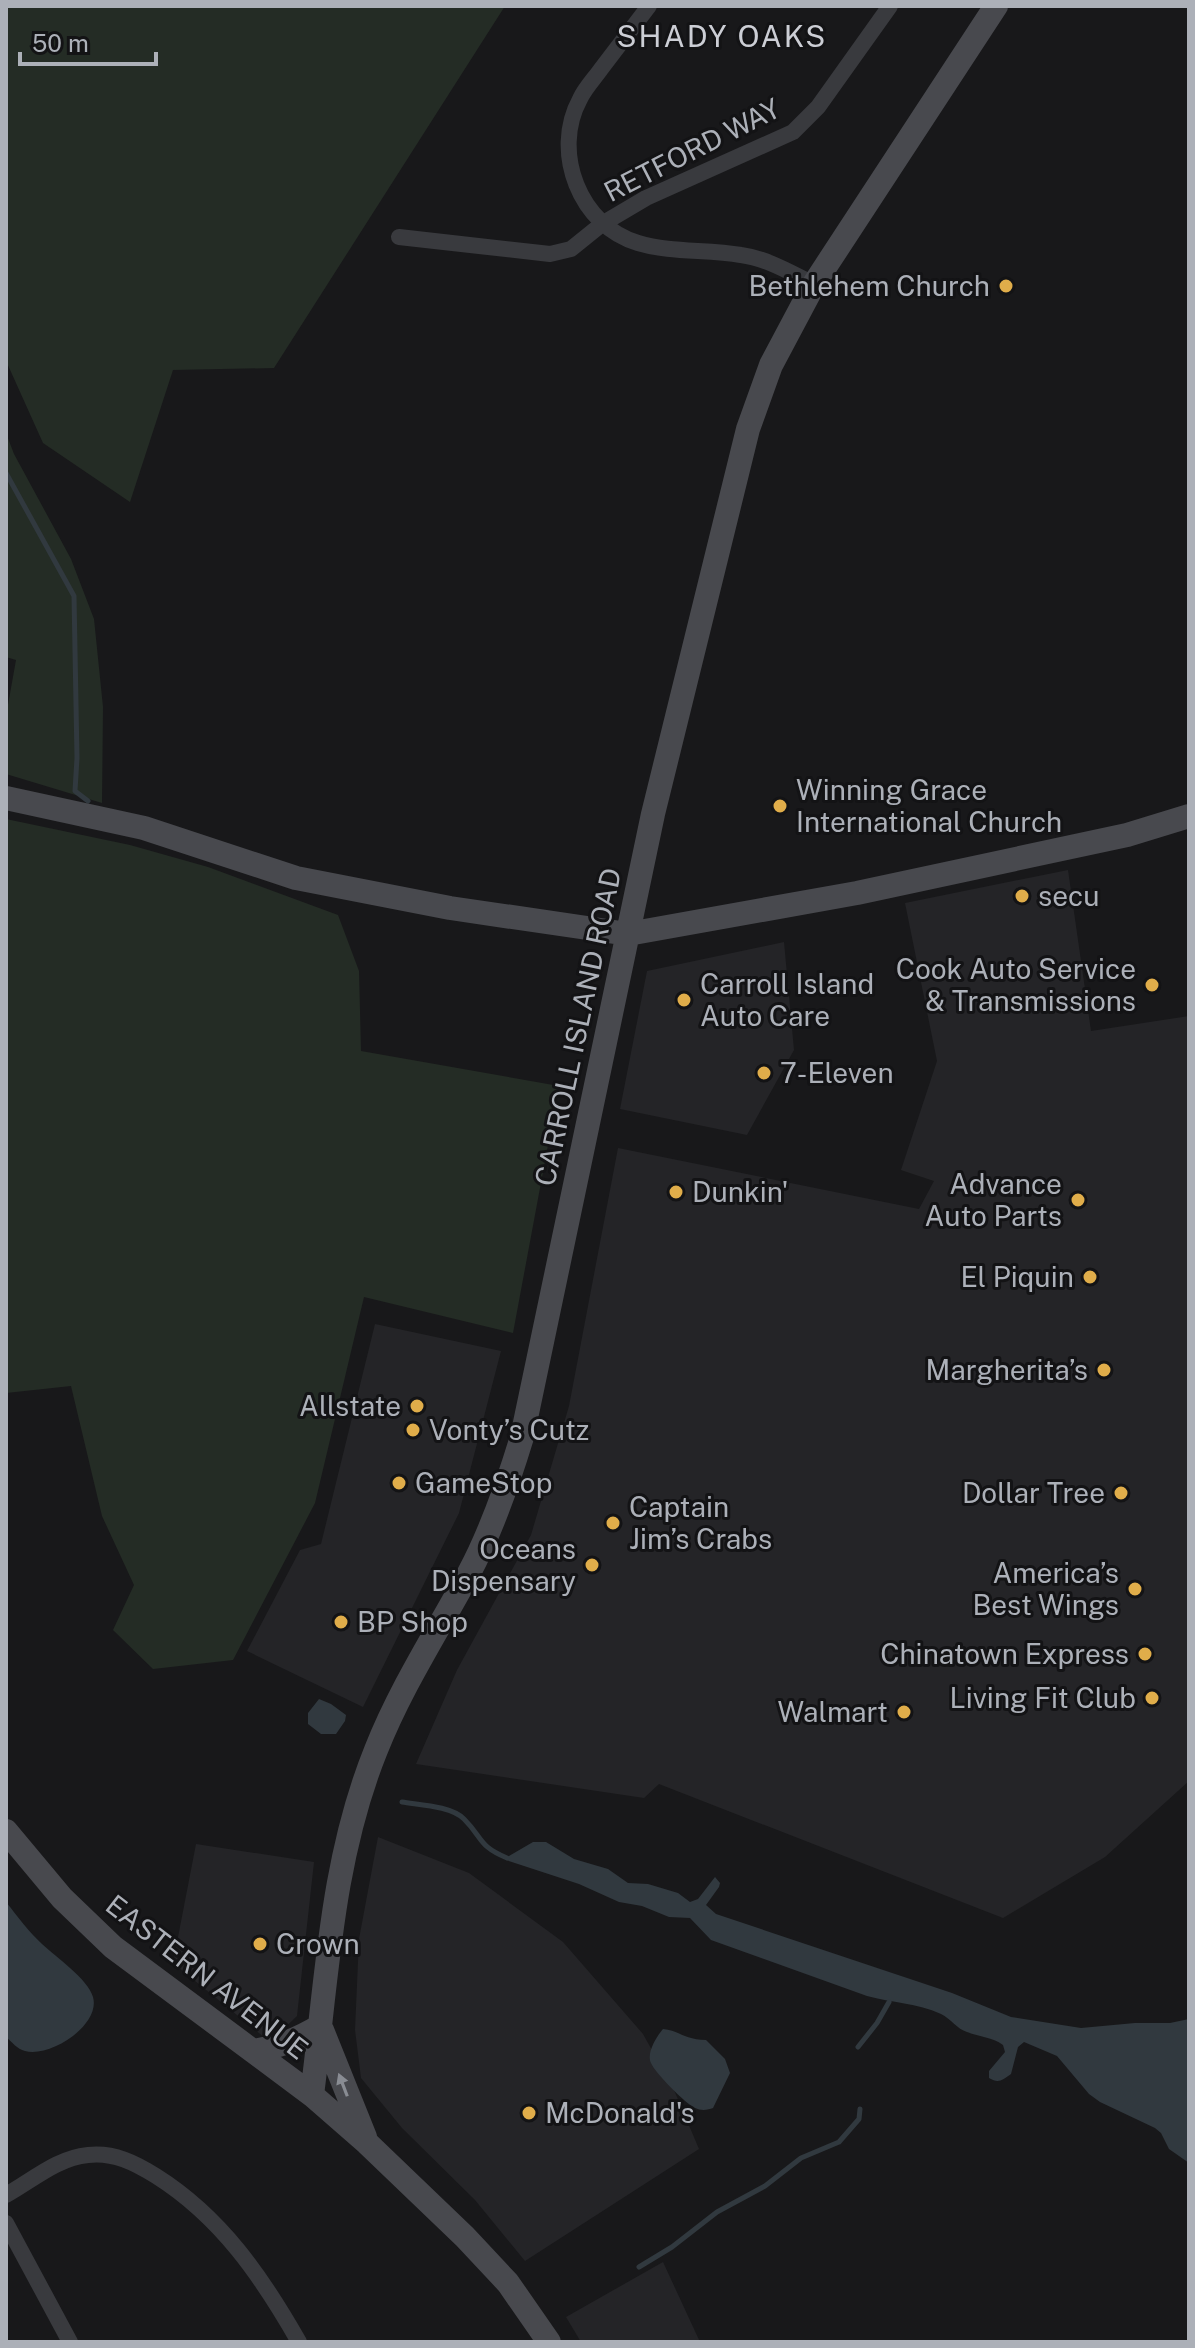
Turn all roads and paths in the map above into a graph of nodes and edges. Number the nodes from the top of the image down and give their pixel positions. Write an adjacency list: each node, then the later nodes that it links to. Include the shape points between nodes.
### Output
1 (649, 6): 4 (street, via 585,90 574,113 571,169)
2 (890, 6): 4 (street, RETFORD WAY, via 818,107 793,132 646,198)
3 (996, 6): 6 (street, CARROLL ISLAND ROAD)
4 (602, 224): 5 (street, RETFORD WAY, via 571,249 550,254); 6 (street, via 649,246 745,255)
5 (399, 237)
6 (814, 284): 9 (street, CARROLL ISLAND ROAD, via 771,365 748,429 672,726)
7 (6, 798): 9 (street, via 144,828 296,878 437,906)
8 (1189, 816): 9 (street, via 1127,835 844,896)
9 (628, 934): 11 (street, CARROLL ISLAND ROAD, via 522,1437 479,1552 399,1697 362,1789 335,1900)
10 (6, 1831): 12 (street, EASTERN AVENUE, via 83,1920)
11 (320, 2026): 12 (street, via 277,2047); 13 (street, CARROLL ISLAND ROAD); 14 (street, one-way to 11)
12 (253, 2051): 13 (street, EASTERN AVENUE)
13 (312, 2095): 14 (street, EASTERN AVENUE)
14 (367, 2143): 19 (street, EASTERN AVENUE, via 508,2283)
15 (6, 2195): 18 (street, via 66,2160 91,2154 122,2157 167,2183 216,2224 265,2284)
16 (6, 2223): 17 (street)
17 (70, 2342)
18 (299, 2342)
19 (549, 2342)

